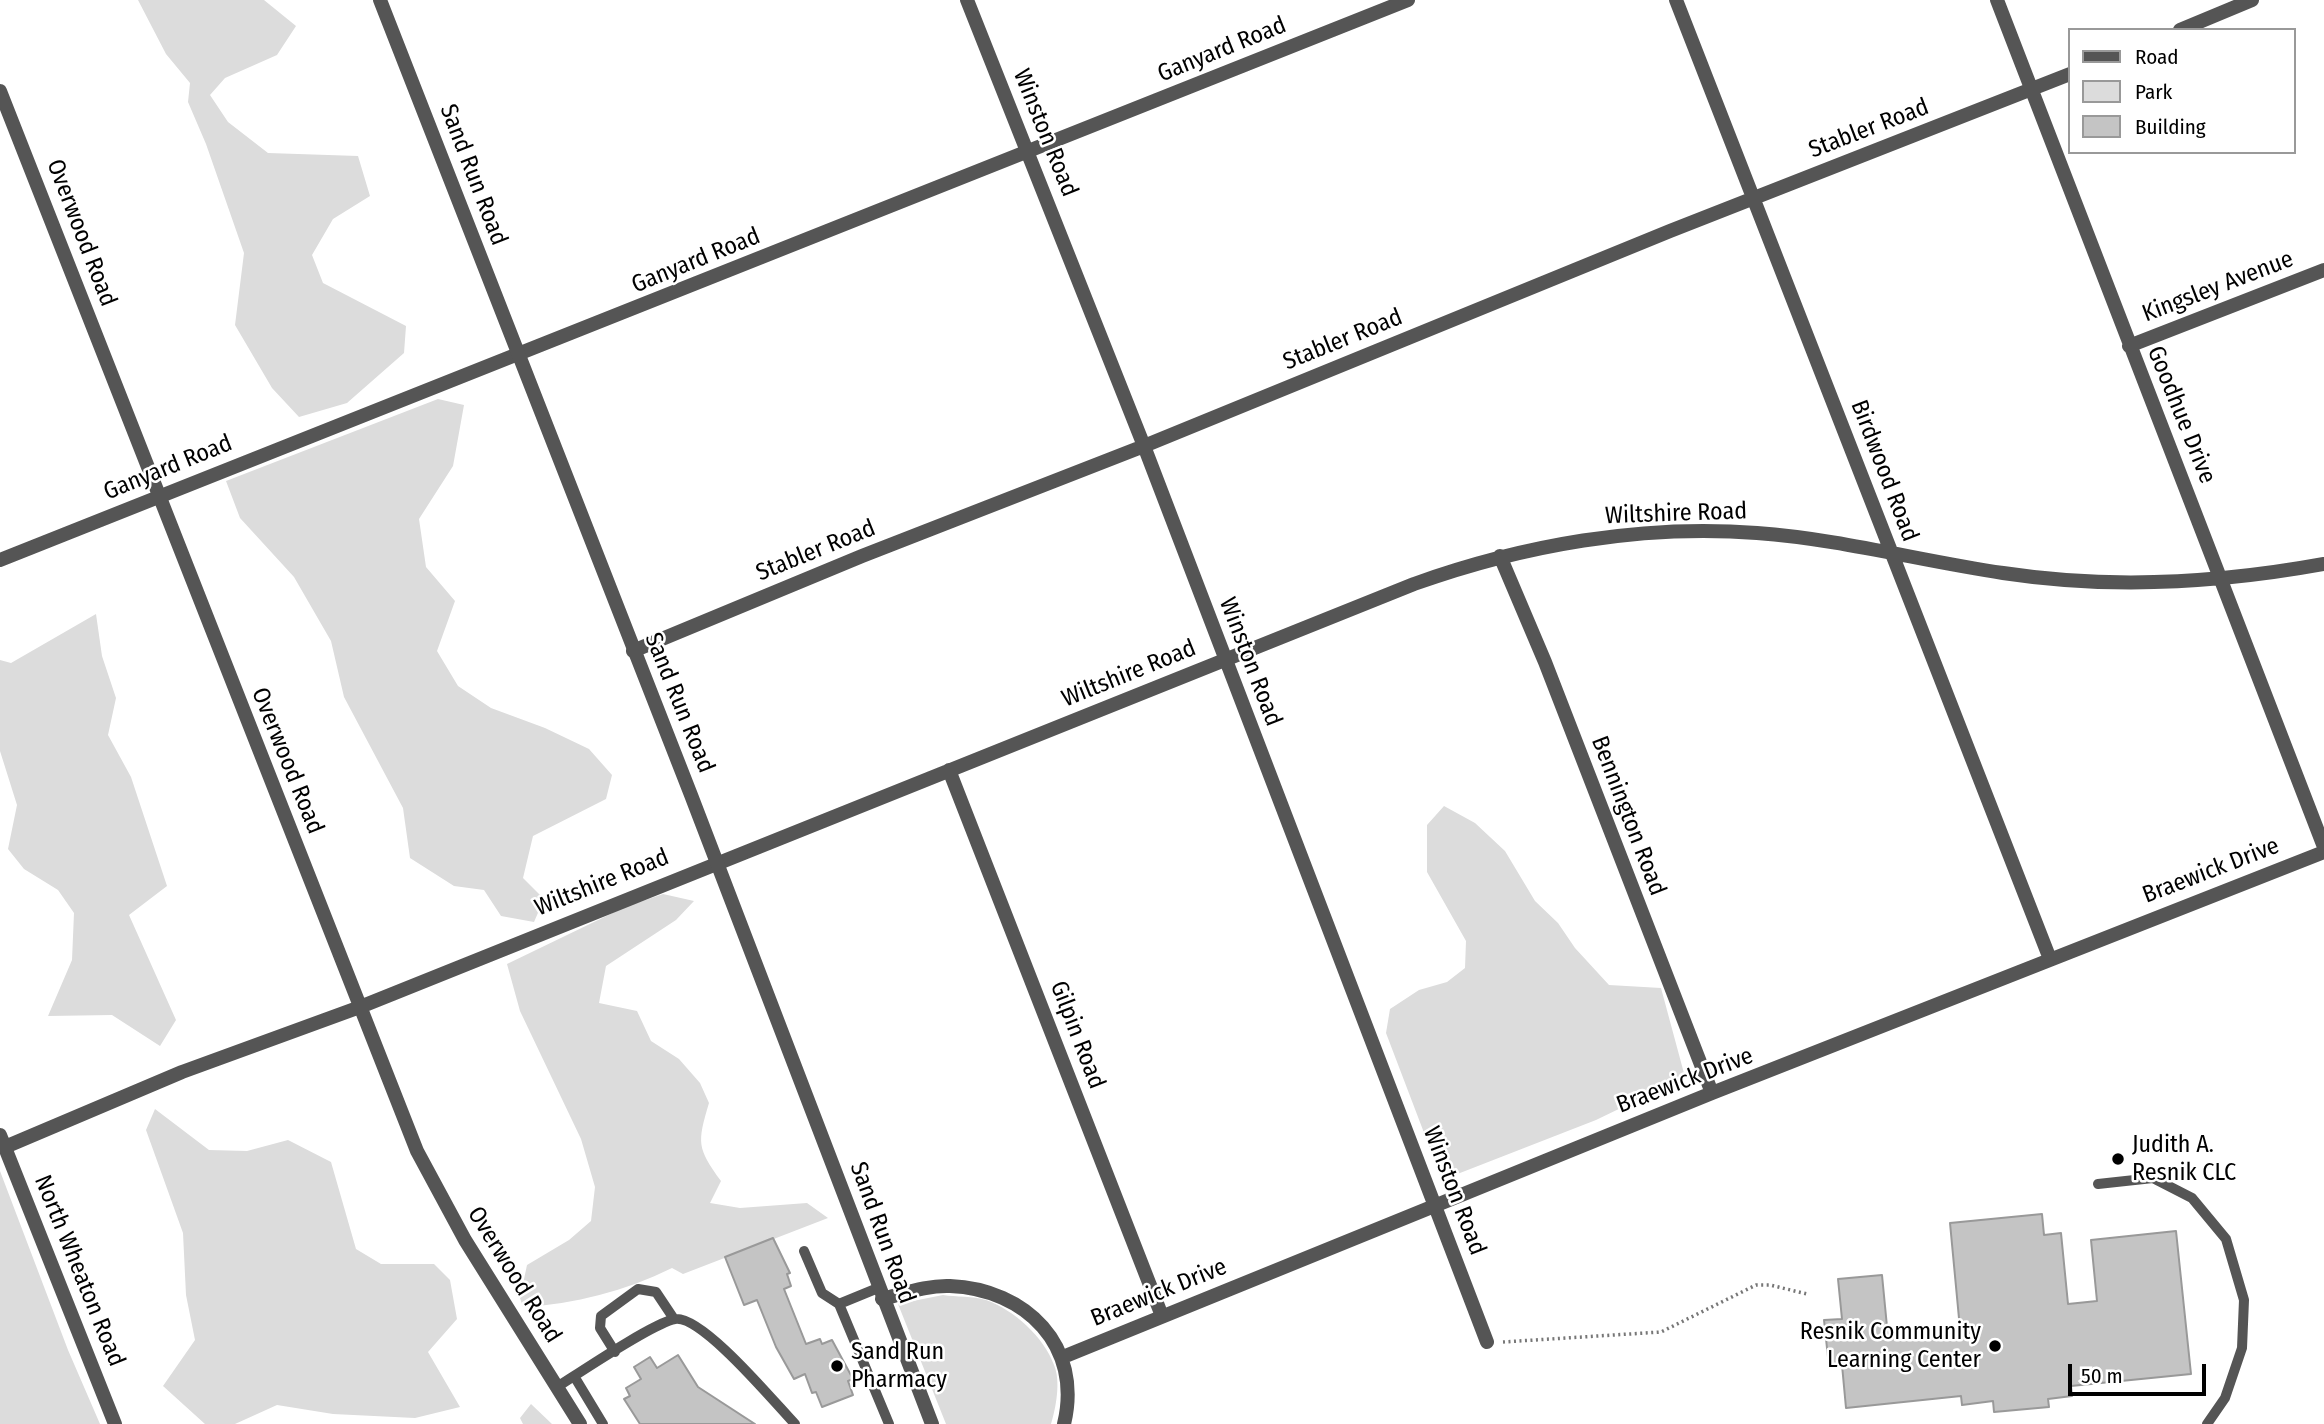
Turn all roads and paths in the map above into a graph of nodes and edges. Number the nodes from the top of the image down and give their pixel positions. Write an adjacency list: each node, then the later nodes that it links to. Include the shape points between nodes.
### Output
1 (380, 0): 15 (street, Sand Run Road)
2 (967, 0): 11 (street, Winston Road)
3 (1408, 0): 11 (street, Ganyard Road)
4 (1676, 0): 12 (street, Birdwood Road)
5 (1997, 0): 9 (street, Goodhue Drive)
6 (2252, 0): 7 (street)
7 (2185, 28)
8 (2068, 75): 9 (street, Stabler Road)
9 (2031, 89): 12 (street, Stabler Road); 14 (street, Goodhue Drive)
10 (0, 91): 17 (street, Overwood Road)
11 (1028, 151): 15 (street, Ganyard Road); 16 (street, Winston Road)
12 (1754, 199): 16 (street, Stabler Road); 18 (street, Birdwood Road)
13 (2324, 270): 14 (street, Kingsley Avenue)
14 (2129, 346): 22 (street, Goodhue Drive)
15 (520, 355): 17 (street, Ganyard Road); 23 (street, Sand Run Road)
16 (1144, 446): 23 (street, Stabler Road); 24 (street, Winston Road)
17 (160, 496): 20 (street, Ganyard Road); 29 (street, Overwood Road)
18 (1891, 555): 19 (street, Wiltshire Road, via 1823,540 1727,531 1582,541); 22 (street, Wiltshire Road, via 2086,580); 28 (street, Birdwood Road)
19 (1500, 556): 24 (street, Wiltshire Road, via 1414,584); 30 (street, Bennington Road)
20 (0, 560)
21 (2324, 564): 22 (street, Wiltshire Road)
22 (2219, 578): 26 (street, Goodhue Drive)
23 (633, 652): 27 (street, Sand Run Road)
24 (1225, 660): 25 (street, Wiltshire Road); 33 (street, Winston Road)
25 (949, 770): 27 (street, Wiltshire Road); 38 (street, Gilpin Road)
26 (2324, 850): 28 (street, Braewick Drive)
27 (717, 861): 29 (street, Wiltshire Road); 35 (street, Sand Run Road)
28 (2050, 959): 30 (street, Braewick Drive)
29 (360, 1007): 31 (street, Wiltshire Road); 44 (street, Overwood Road, via 436,1190)
30 (1712, 1093): 33 (street, Braewick Drive)
31 (2, 1141): 45 (street, North Wheaton Road)
32 (2098, 1184): 52 (lane, via 2153,1178 2192,1198 2226,1239 2244,1300 2242,1348 2225,1398)
33 (1436, 1206): 38 (street, Braewick Drive); 40 (street, Winston Road)
34 (804, 1251): 37 (lane, via 822,1293)
35 (880, 1294): 37 (lane); 42 (street, via 947,1286 996,1295 1041,1326); 50 (street, Sand Run Road)
36 (1807, 1294): 40 (path, via 1756,1285 1661,1332)
37 (839, 1304): 49 (lane)
38 (1162, 1316): 42 (street, Braewick Drive)
39 (674, 1319): 41 (lane); 41 (lane, via 656,1292 638,1289 601,1316 600,1328); 48 (lane, via 706,1330)
40 (1487, 1342)
41 (615, 1352): 43 (lane)
42 (1063, 1357): 51 (street, via 1069,1388)
43 (574, 1376): 44 (lane); 47 (lane)
44 (557, 1387): 46 (street, Overwood Road)
45 (115, 1424)
46 (580, 1424)
47 (603, 1424)
48 (795, 1424)
49 (889, 1424)
50 (932, 1424)
51 (1064, 1424)
52 (2207, 1424)

